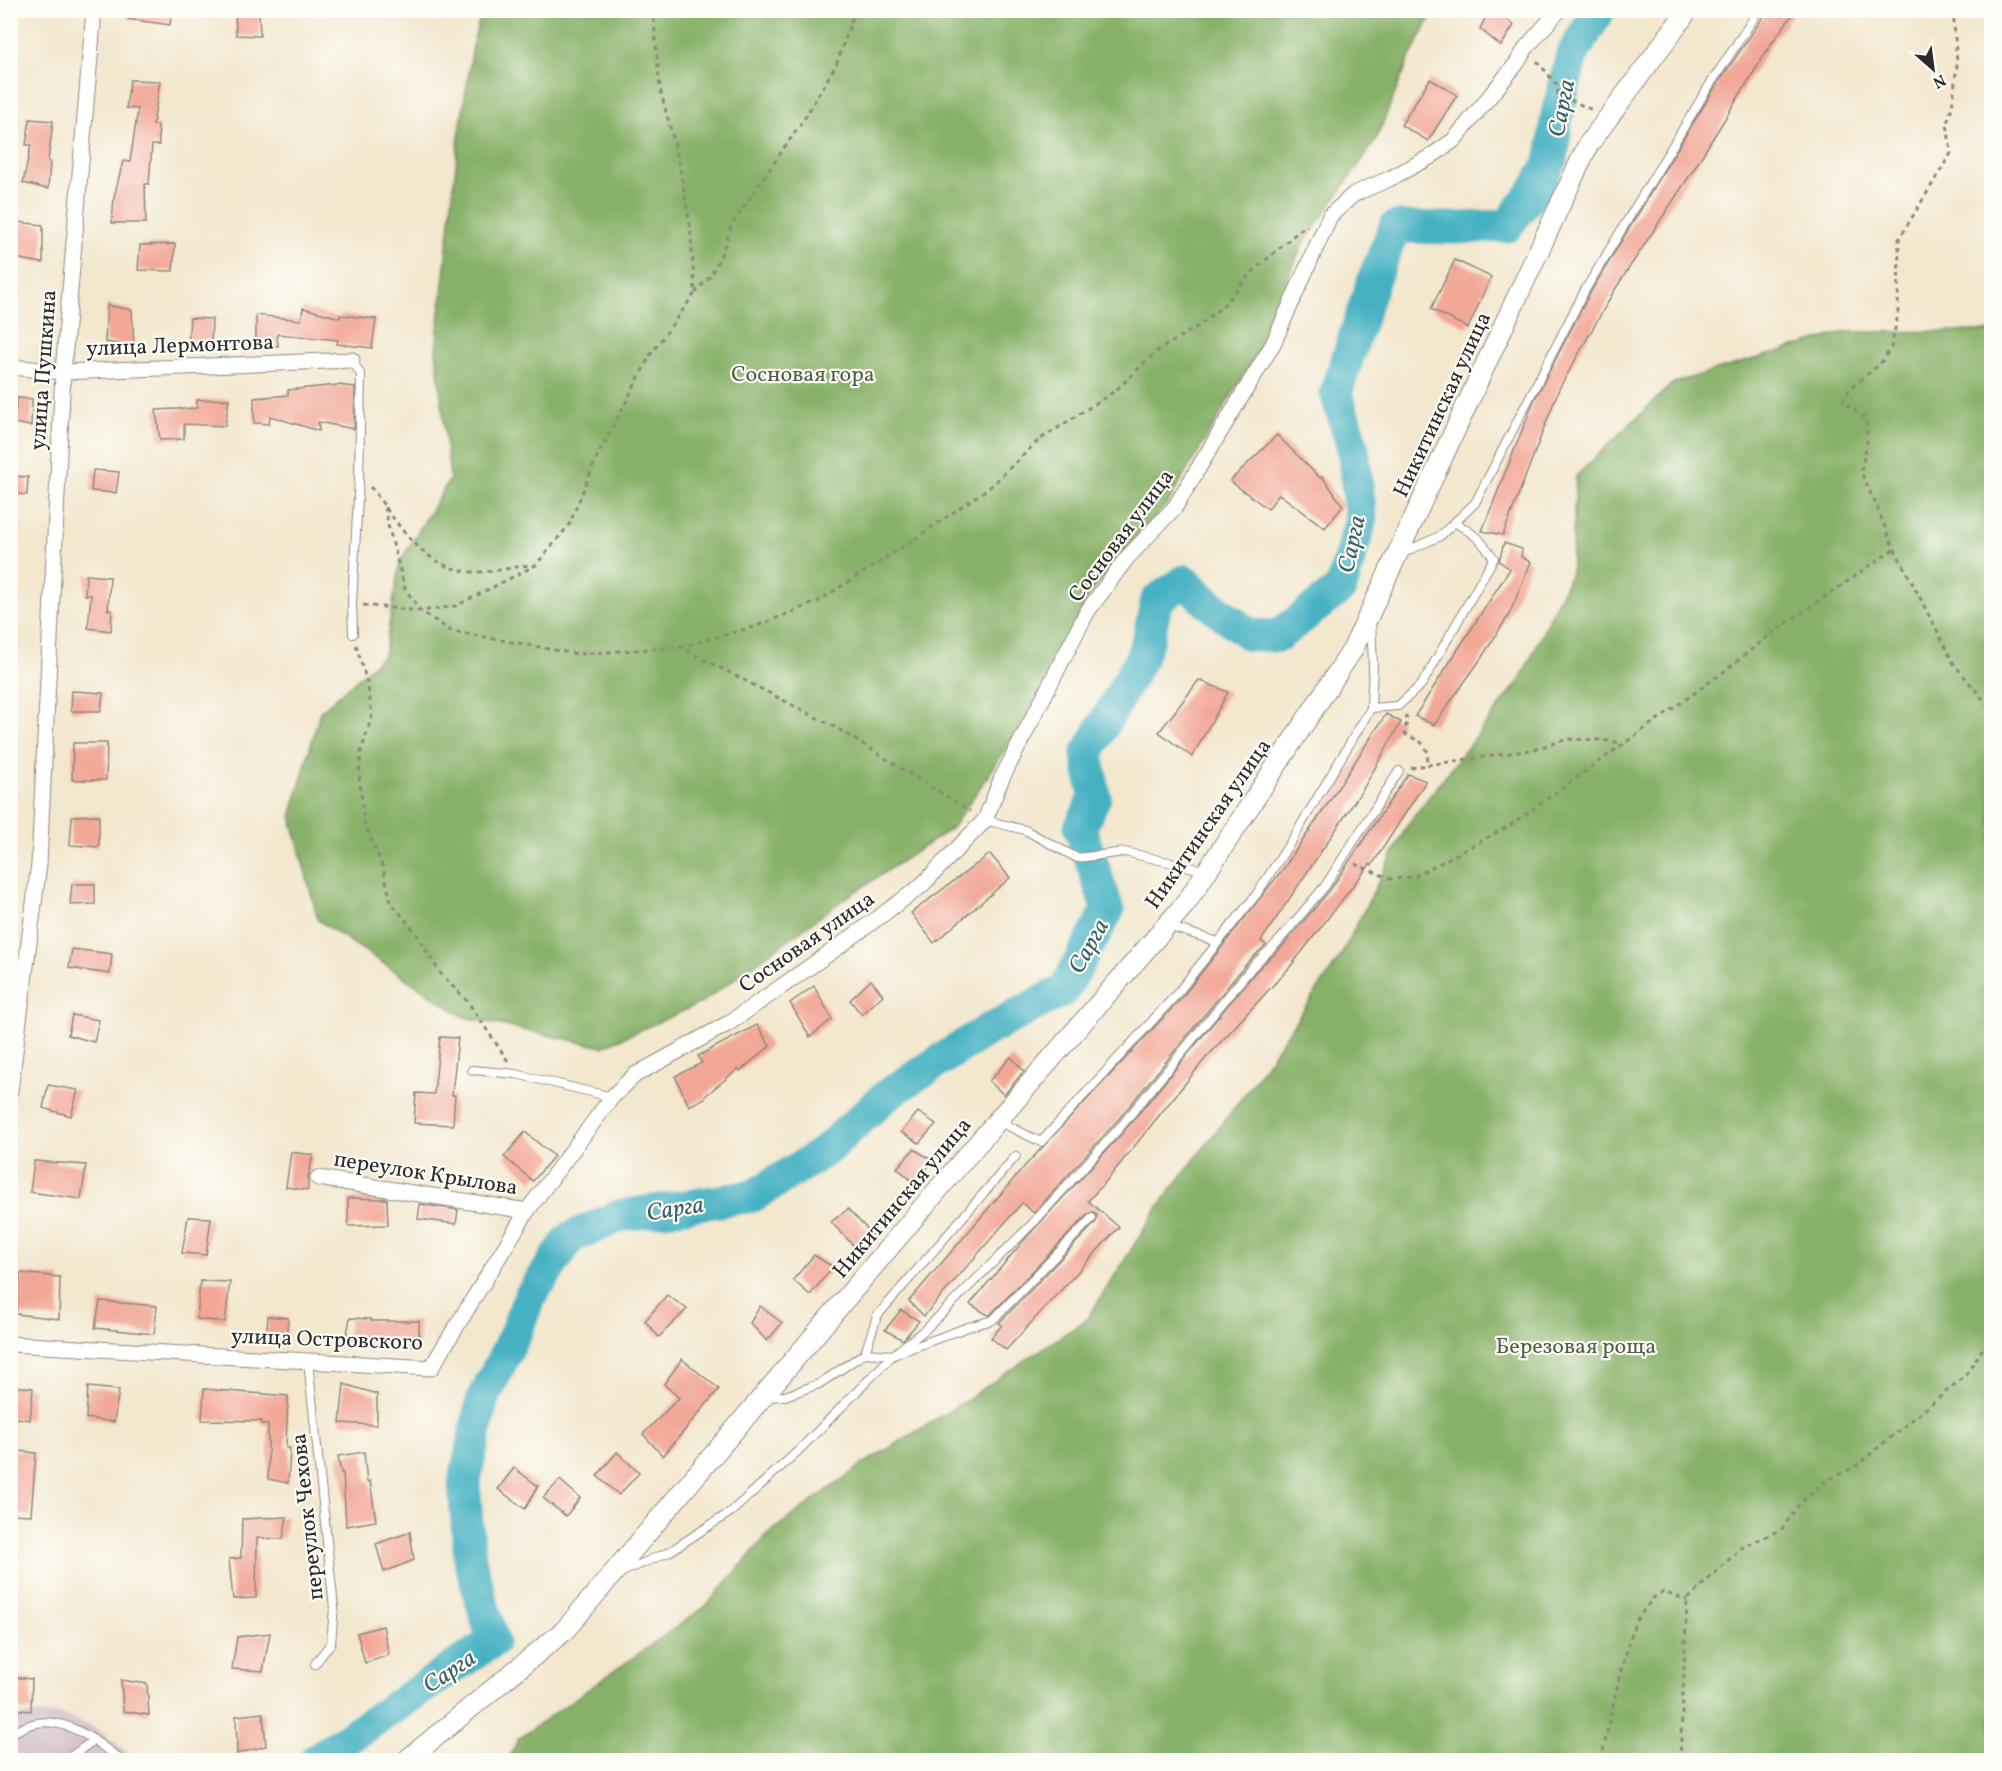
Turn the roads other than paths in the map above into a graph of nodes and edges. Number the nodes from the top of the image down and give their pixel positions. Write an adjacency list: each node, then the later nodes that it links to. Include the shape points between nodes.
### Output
1 (94, 10): 7 (street, улица Пушкина)
2 (1559, 10): 14 (street, Сосновая улица, via 1454,140 1430,158 1354,194 1330,216 1273,344 1175,507 1126,559 1087,612 1001,780)
3 (1688, 10): 9 (street, Никитинская улица, via 1588,145)
4 (1759, 10): 8 (lane, via 1585,290 1475,503)
5 (352, 360): 7 (street, улица Лермонтова); 11 (lane, via 361,375)
6 (10, 368): 7 (street, улица Лермонтова)
7 (63, 372): 20 (street, улица Пушкина, via 39,864)
8 (1455, 522): 9 (lane, via 1440,536); 12 (lane, via 1478,538 1494,558 1422,684 1398,706)
9 (1397, 555): 10 (street, Никитинская улица)
10 (1371, 611): 12 (lane); 15 (street, Никитинская улица, via 1353,649)
11 (353, 634)
12 (1371, 708): 17 (lane, via 1292,840 1256,895)
13 (1399, 771): 29 (lane, via 1325,886 1122,1125 1034,1222 927,1328)
14 (985, 820): 15 (lane, via 1025,830 1077,858 1125,852); 19 (street, Сосновая улица, via 920,887 842,945 729,1023)
15 (1207, 871): 16 (street, Никитинская улица)
16 (1166, 926): 17 (lane); 22 (street, Никитинская улица)
17 (1218, 942): 22 (lane, via 1175,996 1041,1142)
18 (472, 1070): 21 (lane, via 516,1074)
19 (635, 1076): 21 (street, улица Островского)
20 (10, 1091)
21 (612, 1097): 25 (street, улица Островского)
22 (998, 1121): 31 (street, Никитинская улица)
23 (1016, 1156): 28 (lane, via 877,1316)
24 (318, 1178): 25 (street, переулок Крылова)
25 (527, 1211): 30 (street, улица Островского, via 431,1368)
26 (1092, 1218): 29 (lane, via 993,1320)
27 (10, 1344): 30 (street, улица Островского)
28 (865, 1353): 29 (lane); 31 (lane, via 819,1384)
29 (893, 1355): 32 (lane, via 732,1512 669,1552)
30 (308, 1361): 33 (lane, переулок Чехова, via 334,1608 331,1643)
31 (762, 1398): 32 (street, Никитинская улица)
32 (610, 1577): 38 (street, Никитинская улица, via 565,1630)
33 (315, 1664)
34 (10, 1734): 35 (lane, via 33,1724 59,1722)
35 (94, 1740): 36 (lane); 37 (lane)
36 (66, 1761)
37 (121, 1761)
38 (407, 1761)

